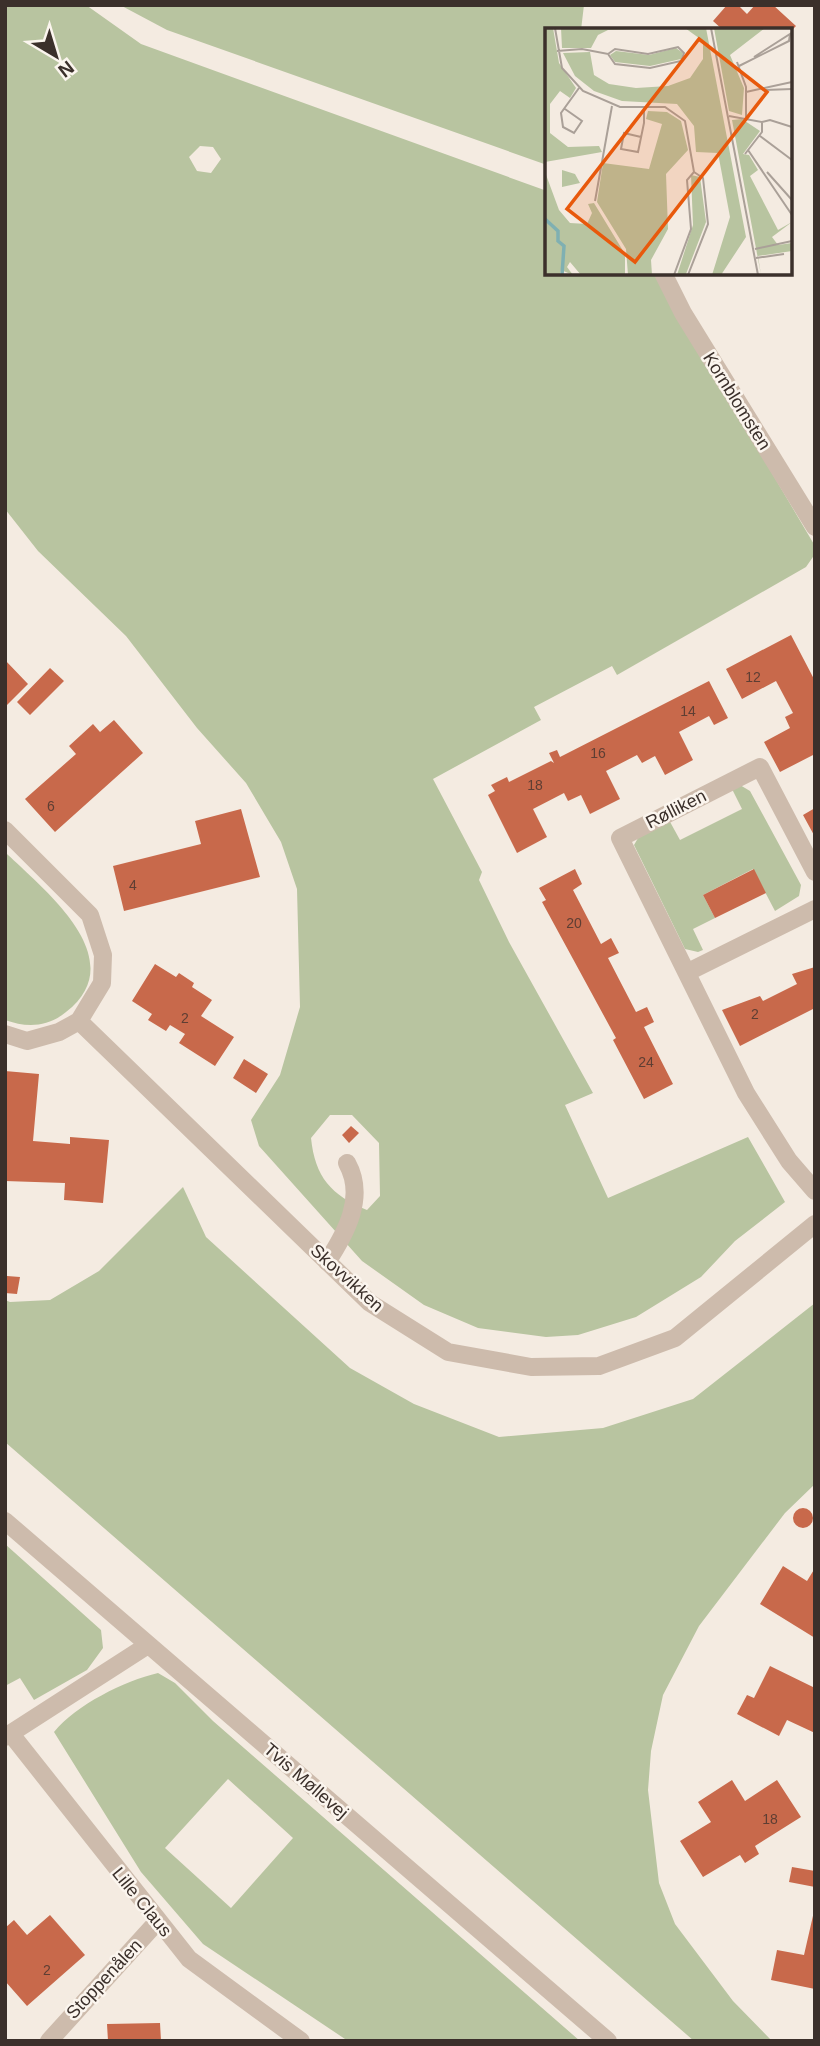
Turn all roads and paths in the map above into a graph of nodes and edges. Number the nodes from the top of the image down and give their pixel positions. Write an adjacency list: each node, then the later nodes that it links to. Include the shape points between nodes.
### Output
1 (664, 275): 2 (street, Kornblomsten, via 682,313)
2 (815, 527)
3 (5, 830): 7 (street, via 90,915 103,955 102,983)
4 (815, 873): 6 (street, Rølliken, via 760,766 620,838)
5 (815, 909): 6 (street)
6 (688, 972): 10 (street, Rølliken, via 746,1093 789,1161)
7 (79, 1021): 8 (street, via 27,1041); 12 (street, Skovvikken)
8 (5, 1034)
9 (347, 1163): 12 (street, via 355,1176 353,1210 346,1233)
10 (815, 1191)
11 (815, 1224): 12 (street, Skovvikken, via 675,1338 599,1366 531,1367 448,1352 370,1303)
12 (327, 1262)
13 (5, 1521): 14 (street, Tvis Møllevej)
14 (148, 1645): 15 (street, Lille Claus); 19 (street, Tvis Møllevej)
15 (8, 1736): 16 (street, Lille Claus)
16 (157, 1922): 17 (street, Stoppenålen); 18 (street, Lille Claus, via 189,1959)
17 (47, 2039)
18 (302, 2041)
19 (608, 2041)

